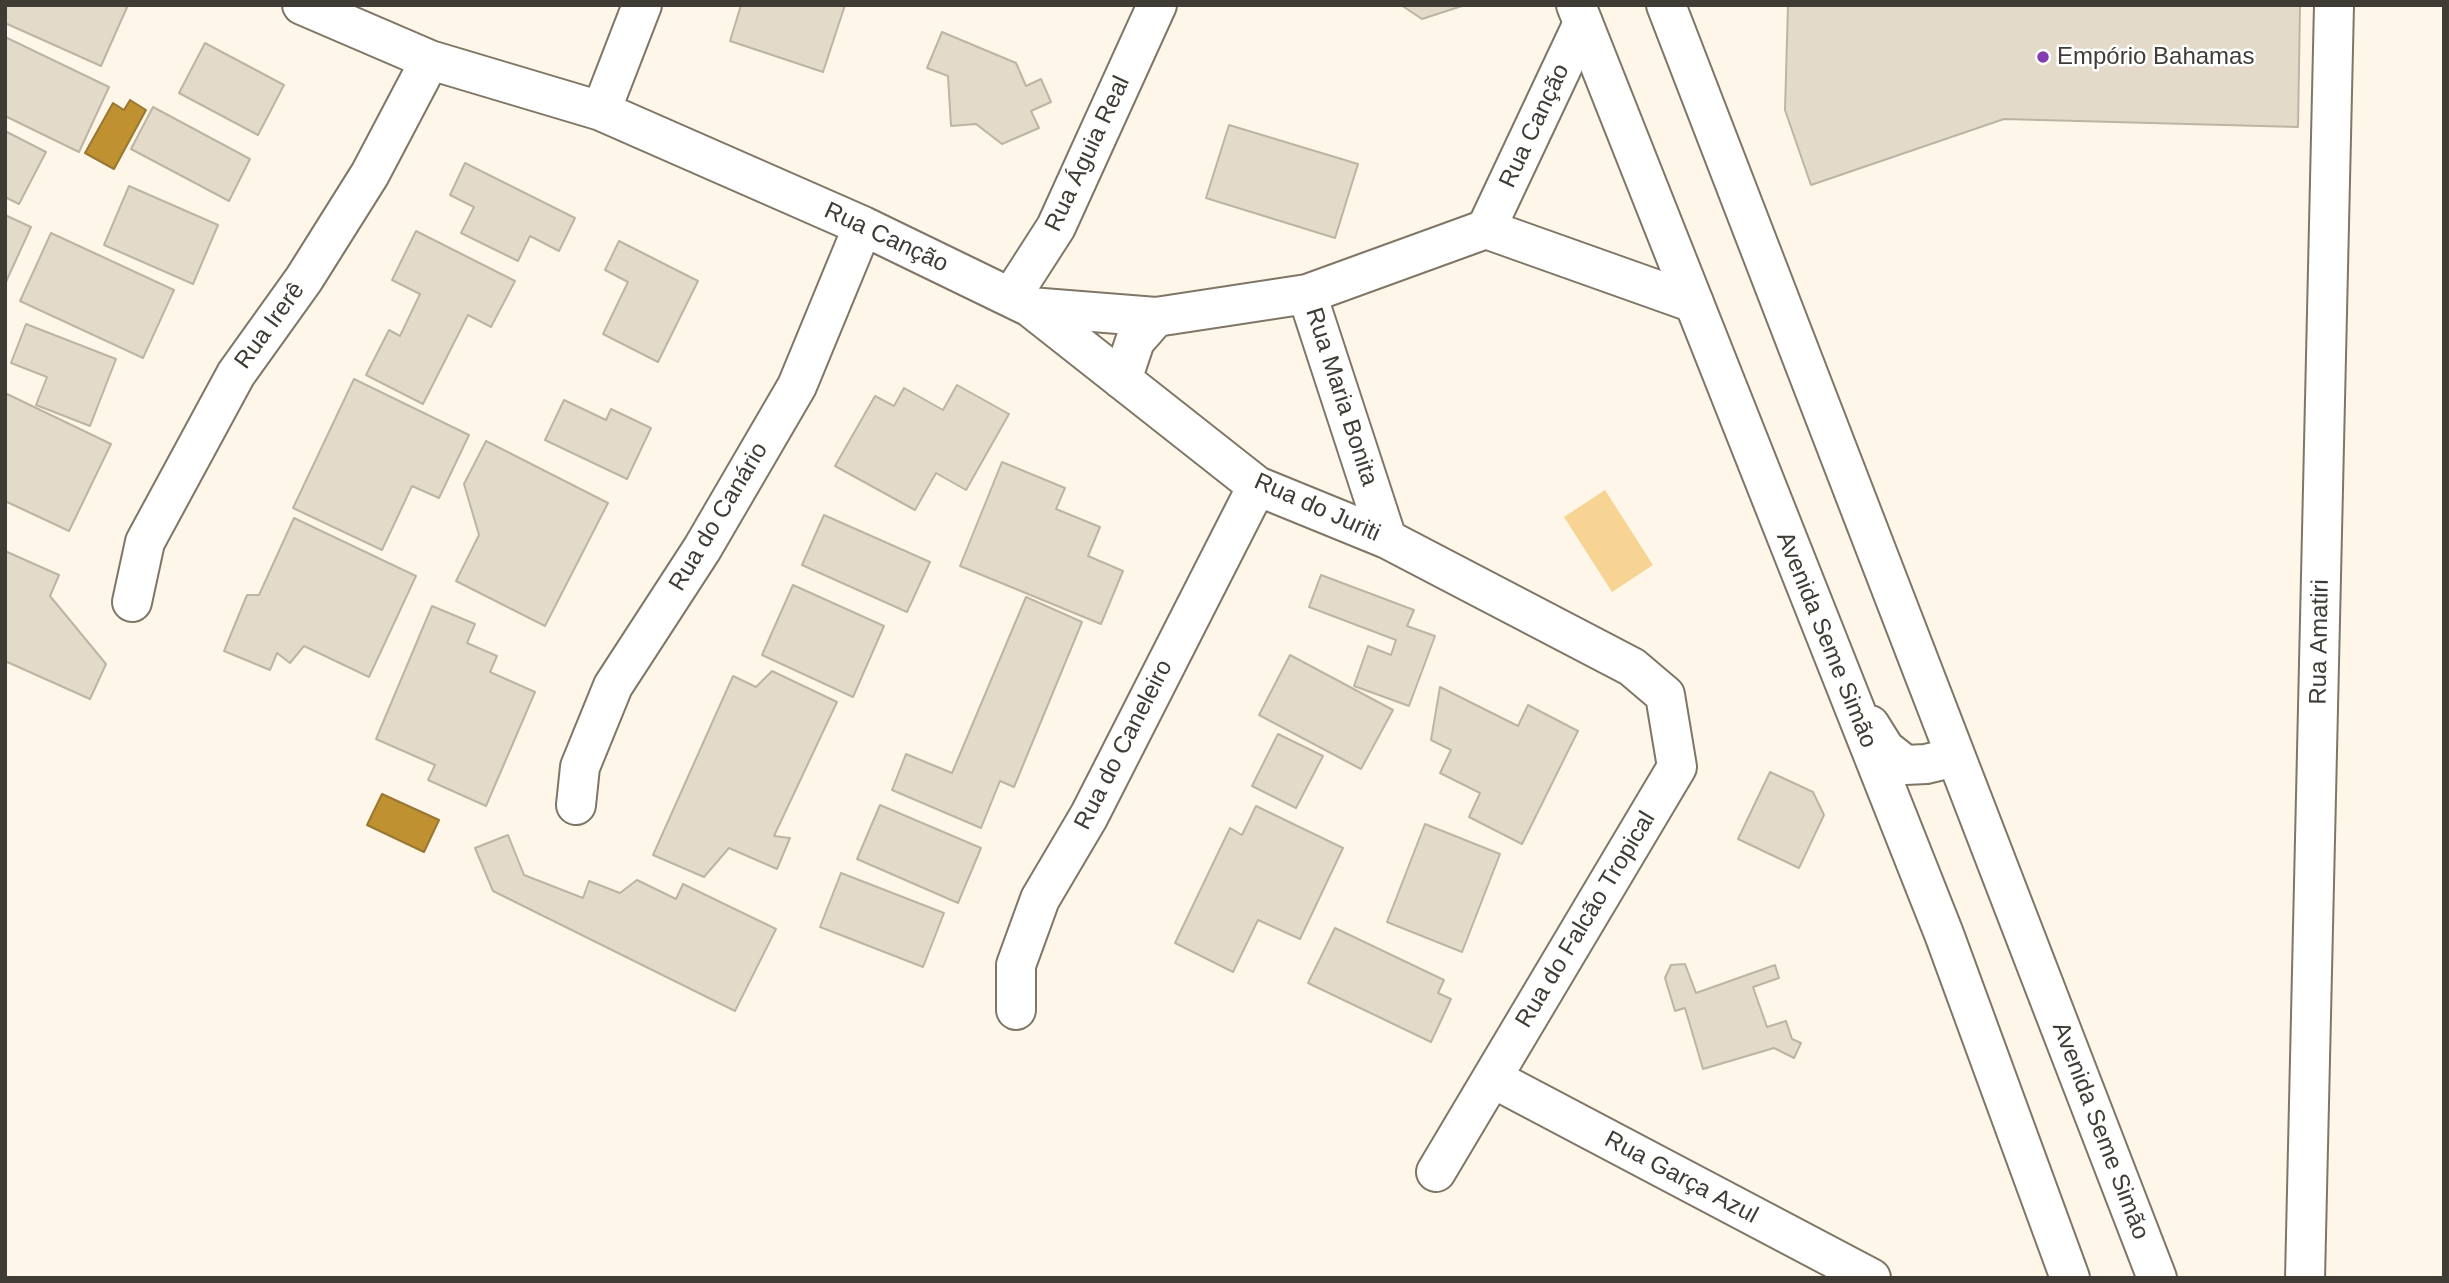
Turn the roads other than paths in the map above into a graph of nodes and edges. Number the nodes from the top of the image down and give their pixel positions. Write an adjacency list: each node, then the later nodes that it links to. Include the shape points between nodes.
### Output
1 (302, 5): 7 (street, Rua Canção)
2 (642, 5): 8 (street)
3 (1157, 5): 12 (street, Rua Águia Real)
4 (1666, 5): 21 (street, Avenida Seme Simão)
5 (2334, 5): 29 (street, Rua Amatiri)
6 (1580, 14): 10 (street, Rua Canção); 13 (street, Avenida Seme Simão)
7 (430, 60): 8 (street, Rua Canção); 18 (street, Rua Irerê, via 370,174 229,386 145,542)
8 (601, 111): 9 (street, Rua Canção)
9 (863, 226): 12 (street, Rua Canção); 22 (street, Rua do Canário, via 797,386 702,549 613,686 580,767)
10 (1486, 229): 11 (street, Rua Canção); 13 (street)
11 (1307, 295): 14 (street, Rua Canção); 17 (street, Rua Maria Bonita)
12 (1020, 302): 14 (street, Rua Canção); 15 (street, Rua do Juriti)
13 (1694, 303): 20 (street, Avenida Seme Simão)
14 (1156, 317): 15 (street, via 1135,341)
15 (1122, 380): 16 (street, Rua do Juriti)
16 (1257, 486): 17 (street, Rua do Juriti); 23 (street, Rua do Caneleiro, via 1089,816 1040,899 1016,965)
17 (1387, 540): 19 (street, Rua do Juriti)
18 (132, 602)
19 (1632, 667): 24 (street, Rua do Falcão Tropical, via 1665,695 1677,767)
20 (1840, 676): 21 (street, via 1885,749 1905,765); 27 (street, Avenida Seme Simão, via 1944,934)
21 (1955, 757): 28 (street, Avenida Seme Simão)
22 (576, 805)
23 (1016, 1010)
24 (1492, 1078): 25 (street, Rua do Falcão Tropical); 26 (street, Rua Garça Azul)
25 (1436, 1172)
26 (1871, 1278)
27 (2070, 1278)
28 (2157, 1278)
29 (2305, 1278)

